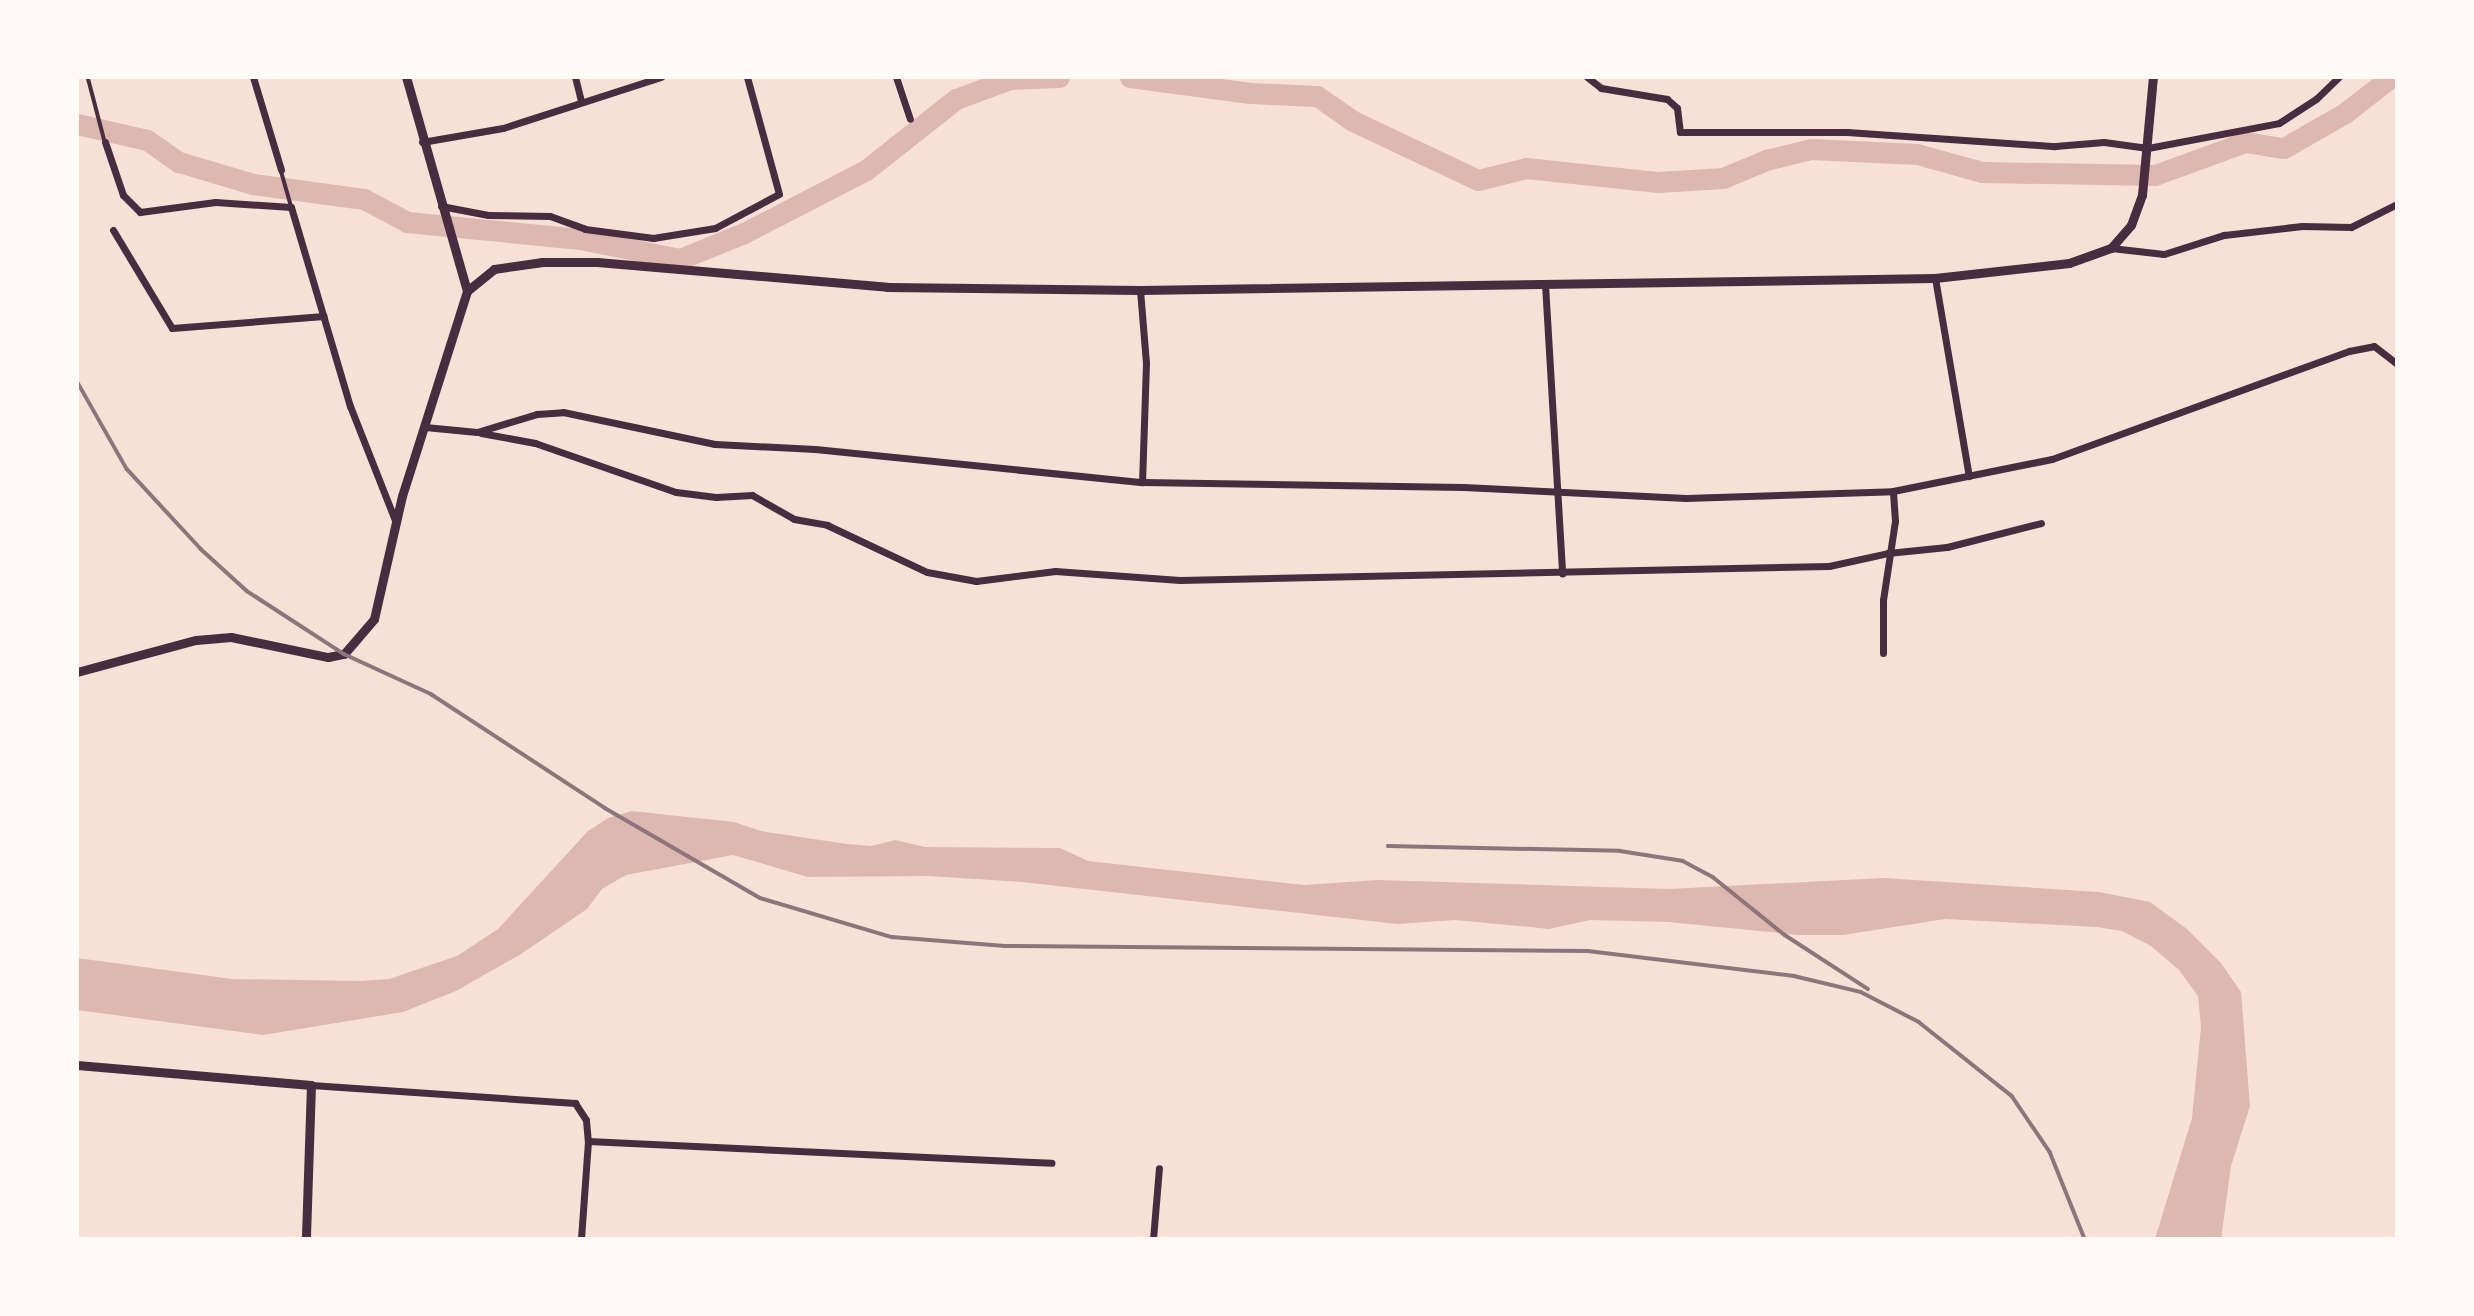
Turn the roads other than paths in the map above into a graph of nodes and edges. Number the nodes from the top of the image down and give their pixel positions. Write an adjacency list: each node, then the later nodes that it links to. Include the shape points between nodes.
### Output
1 (88, 77): 13 (lane)
2 (253, 77): 16 (street)
3 (406, 77): 14 (street)
4 (575, 77): 11 (street)
5 (661, 77): 11 (street)
6 (747, 77): 18 (street, via 779,194 715,228 653,238 585,229 550,216 488,215)
7 (896, 77): 12 (street)
8 (1587, 77): 15 (street, via 1601,88 1667,99 1677,108 1680,132 1847,132 2056,146 2104,142)
9 (2154, 77): 15 (street)
10 (2339, 77): 15 (street, via 2279,123)
11 (582, 101): 14 (street, via 502,128)
12 (910, 119)
13 (105, 142): 19 (street, via 122,195 139,212 215,202)
14 (421, 142): 18 (street)
15 (2148, 148): 21 (street, via 2142,195 2131,225)
16 (282, 170): 19 (lane)
17 (2397, 204): 21 (street, via 2351,227 2302,226 2224,235 2164,254)
18 (440, 206): 25 (street)
19 (292, 208): 26 (street)
20 (113, 230): 26 (street, via 173,328)
21 (2111, 248): 22 (street, via 2069,263)
22 (1935, 278): 23 (street); 30 (street)
23 (1545, 285): 24 (street); 32 (street)
24 (1140, 290): 25 (street, via 887,287 568,261 519,262 494,269); 31 (street, via 1146,363)
25 (467, 291): 28 (street)
26 (324, 316): 34 (street, via 350,406)
27 (2397, 364): 30 (street, via 2375,346 2349,351 2052,459)
28 (425, 427): 29 (street); 34 (street)
29 (477, 432): 31 (street, via 537,414 563,412 715,444 815,449); 37 (street, via 535,443 676,492 752,495 794,519 827,525 927,572 966,580 1055,571 1180,580)
30 (1969, 476): 33 (street)
31 (1142, 482): 32 (street)
32 (1559, 491): 33 (street, via 1686,498); 37 (street)
33 (1893, 491): 36 (street, via 1895,521)
34 (396, 523): 39 (street, via 374,619 344,654 314,656 231,637 196,640)
35 (2041, 523): 36 (street, via 1947,547)
36 (1888, 553): 37 (street, via 1829,566); 38 (street)
37 (1562, 573)
38 (1883, 653)
39 (77, 672)
40 (77, 1065): 41 (street)
41 (311, 1085): 42 (street, via 575,1103 586,1120); 45 (street)
42 (588, 1141): 43 (street); 46 (street)
43 (1051, 1163)
44 (1159, 1168): 47 (street)
45 (306, 1239)
46 (581, 1239)
47 (1153, 1239)

